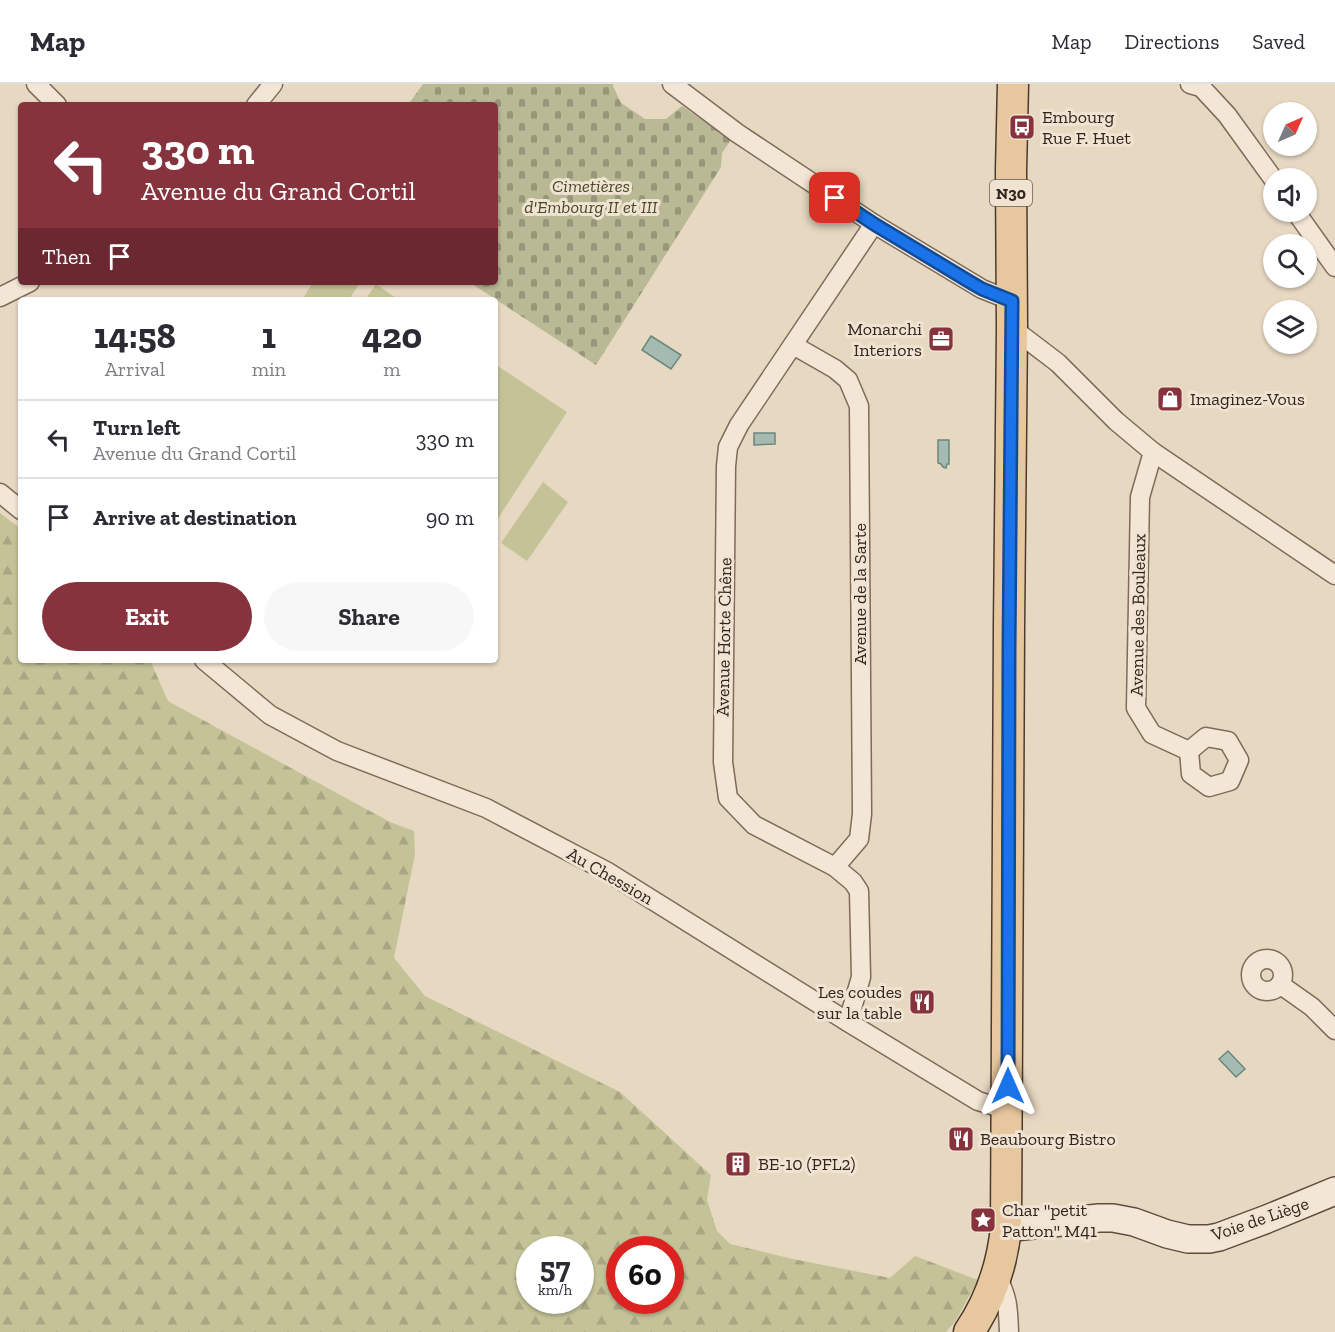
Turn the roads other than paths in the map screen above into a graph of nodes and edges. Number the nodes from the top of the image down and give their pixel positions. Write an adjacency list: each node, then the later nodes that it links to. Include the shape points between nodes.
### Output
1 (36, 84): 7 (street)
2 (273, 84): 8 (street)
3 (672, 84): 6 (street)
4 (1013, 84): 15 (main road, N30)
5 (1198, 85): 9 (street, via 1227,115)
6 (692, 90): 11 (street, via 741,135)
7 (54, 102)
8 (258, 102)
9 (1265, 168)
10 (1303, 222): 12 (street)
11 (874, 224): 15 (street, via 982,289); 16 (street, Avenue Horte Chêne)
12 (1335, 267)
13 (24, 285): 14 (street)
14 (0, 297)
15 (1012, 314): 17 (street, via 1116,421); 27 (main road, N30)
16 (793, 345): 23 (street, Avenue de la Sarte, via 848,380 859,406 862,814 859,839); 23 (street, Avenue Horte Chêne, via 728,447 723,762 728,798 754,825)
17 (1153, 452): 20 (street); 22 (street, Avenue des Bouleaux, via 1140,497 1136,708 1152,734)
18 (0, 493): 19 (street)
19 (18, 508)
20 (1335, 575)
21 (208, 663): 25 (street, Au Chession, via 270,715 337,751 486,808 606,871)
22 (1189, 751)
23 (835, 867): 25 (street, Avenue Horte Chêne, via 859,891 861,977)
24 (1281, 985): 26 (street)
25 (848, 1022): 27 (street, Au Chession, via 978,1101)
26 (1335, 1030)
27 (1008, 1110): 29 (main road, N30)
28 (1335, 1191): 29 (street, Voie de Liège, via 1209,1239 1188,1239 1113,1218)
29 (1006, 1228): 30 (main road, N30)
30 (997, 1276): 31 (main road, N30); 32 (street, via 1006,1295)
31 (969, 1332)
32 (1009, 1332)

